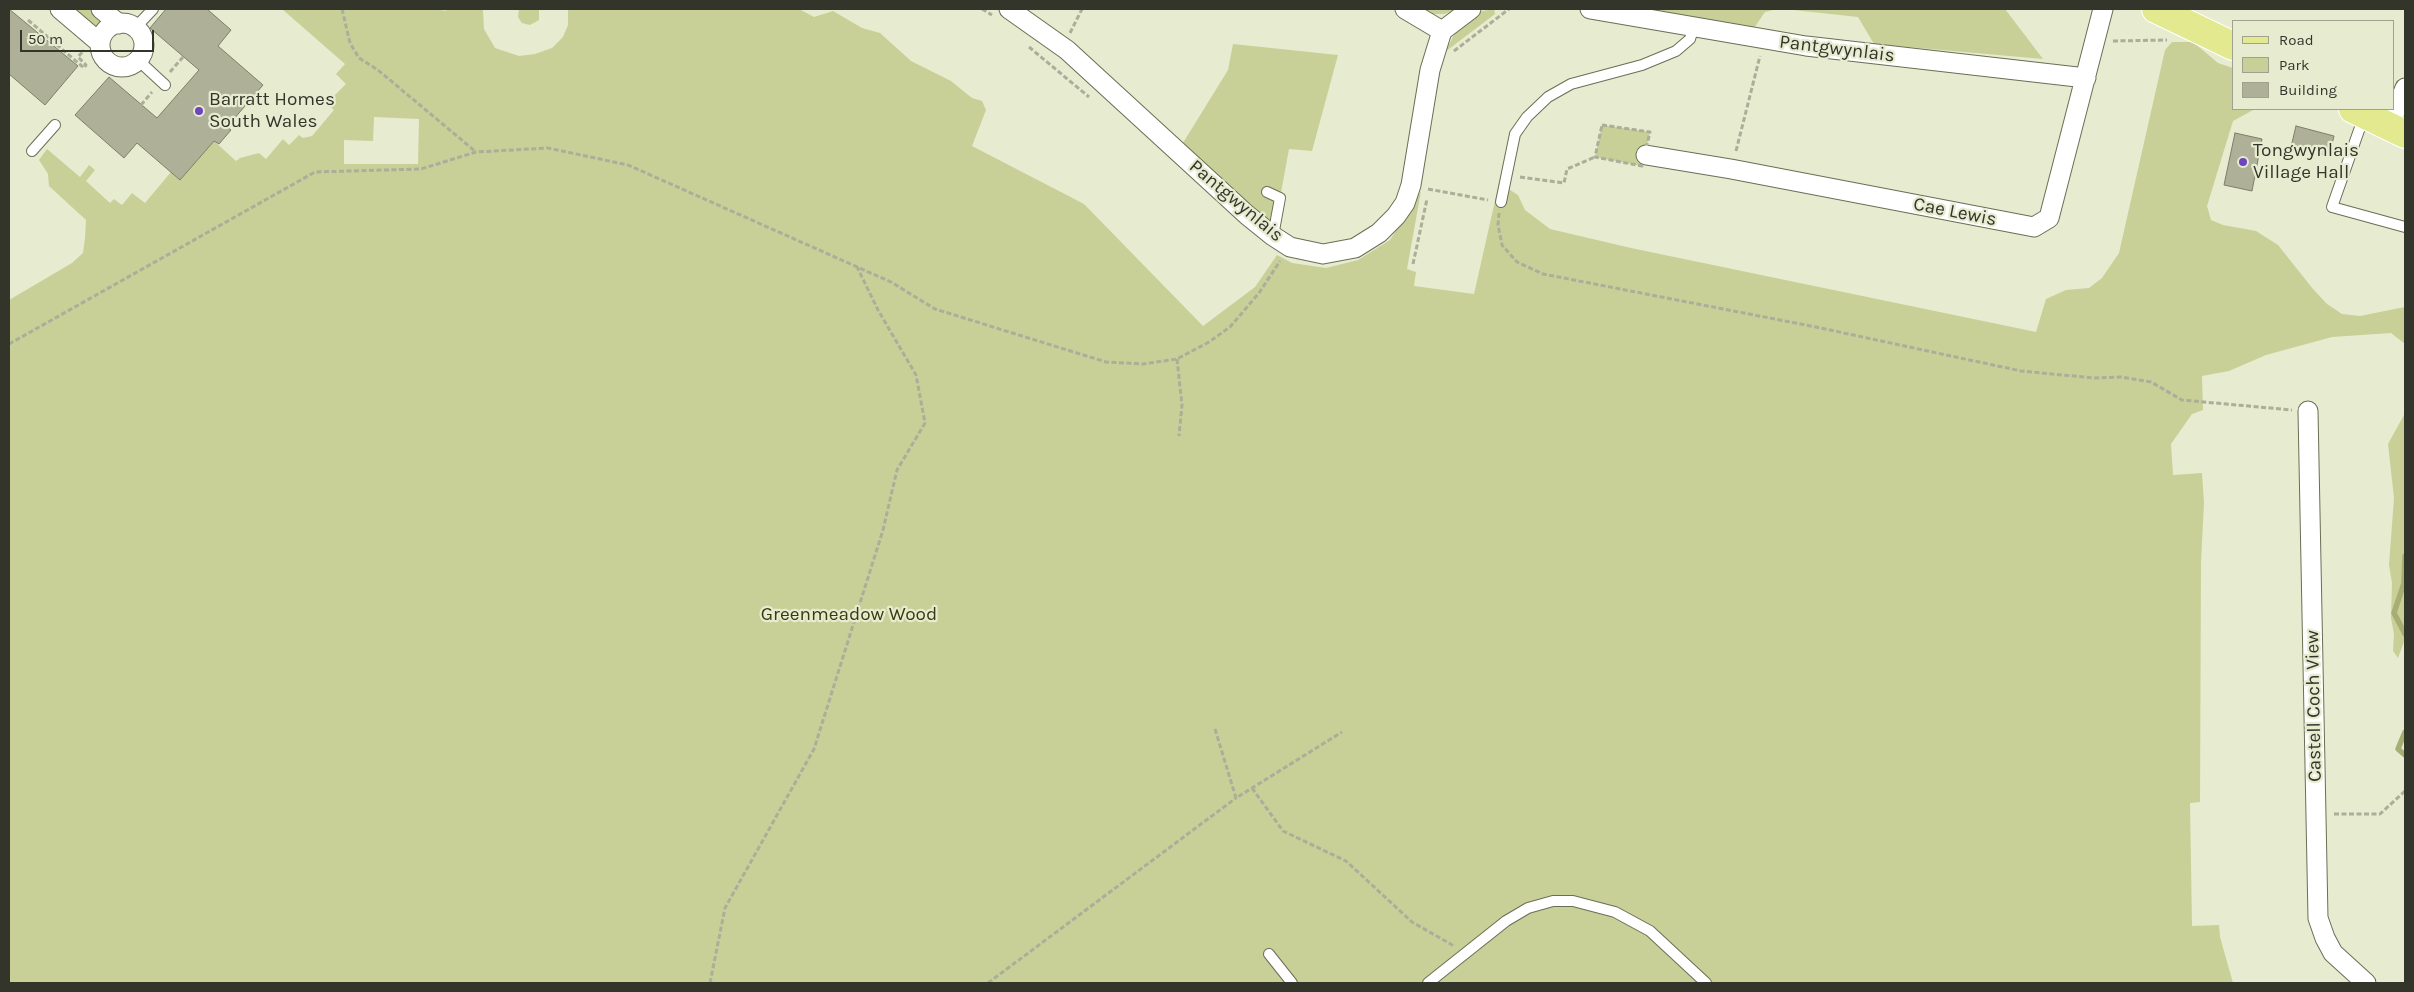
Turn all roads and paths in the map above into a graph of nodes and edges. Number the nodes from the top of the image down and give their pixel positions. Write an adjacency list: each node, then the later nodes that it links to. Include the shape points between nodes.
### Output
1 (60, 9): 20 (street)
2 (101, 9): 15 (street)
3 (152, 9): 15 (lane)
4 (342, 9): 36 (path, via 350,43 359,58 378,70)
5 (982, 9): 13 (path)
6 (1082, 9): 24 (path)
7 (1406, 9): 17 (street)
8 (1471, 9): 17 (street)
9 (1509, 9): 27 (path)
10 (1590, 9): 16 (street, Pantgwynlais)
11 (2103, 9): 22 (street, Cae Lewis)
12 (2156, 9): 23 (main road)
13 (1001, 12): 24 (street, Pantgwynlais)
14 (28, 20): 20 (path, via 84,68 86,65 78,57)
15 (127, 26): 20 (street, via 109,27); 26 (street, via 140,33 144,46)
16 (1694, 26): 18 (street, Pantgwynlais); 40 (lane, via 1690,39 1676,51 1642,65 1571,84 1548,97 1527,117 1516,134)
17 (1442, 32): 27 (street, Pantgwynlais)
18 (1765, 39): 28 (street, Pantgwynlais); 39 (path)
19 (2171, 40): 22 (path)
20 (97, 41): 26 (street, via 101,54 111,65 126,67)
21 (1022, 42): 31 (path)
22 (2095, 42): 28 (street, Cae Lewis)
23 (2232, 46)
24 (1063, 47): 46 (street, Pantgwynlais)
25 (183, 57): 29 (path)
26 (138, 60): 29 (lane)
27 (1430, 70): 41 (street, Pantgwynlais)
28 (2086, 78): 39 (street, Cae Lewis, via 2049,218 2034,227)
29 (163, 83)
30 (2405, 88): 34 (street)
31 (1097, 103)
32 (2359, 112): 34 (main road); 45 (lane, via 2332,207)
33 (55, 125): 35 (lane)
34 (2397, 130)
35 (32, 151)
36 (476, 152): 49 (path, via 548,148 628,165); 50 (path, via 421,169 315,172)
37 (1646, 155): 38 (path, via 1642,166); 38 (path, via 1650,132 1602,125); 39 (street, Cae Lewis)
38 (1595, 157): 40 (path, via 1567,169 1564,183)
39 (1731, 169)
40 (1506, 175): 44 (lane)
41 (1411, 185): 42 (path); 47 (street, Pantgwynlais, via 1396,216 1379,233 1355,248 1323,254)
42 (1430, 189): 44 (path); 48 (path)
43 (1267, 192): 46 (lane, via 1280,198)
44 (1501, 202): 52 (path, via 1498,225 1502,245 1517,262 1543,274 1881,340 2021,371 2094,378 2121,377 2151,382 2182,400)
45 (2405, 227)
46 (1273, 236): 47 (street, Pantgwynlais)
47 (1290, 247): 51 (path, via 1259,293 1230,327)
48 (1413, 264)
49 (857, 267): 51 (path, via 891,282 935,309 1106,362 1143,364); 62 (path, via 916,375 925,423 897,470 883,530 814,749 725,908)
50 (9, 344)
51 (1177, 359): 53 (path, via 1182,405)
52 (2308, 412): 59 (street, Castell Coch View)
53 (1179, 436)
54 (1215, 729): 58 (path)
55 (1342, 732): 56 (path)
56 (1252, 788): 58 (path); 60 (path, via 1283,831 1346,861 1412,922)
57 (2405, 791): 59 (path, via 2380,814)
58 (1236, 798): 63 (path)
59 (2316, 814): 67 (street, Castell Coch View, via 2318,918 2333,953)
60 (1466, 953): 65 (lane); 66 (lane, via 1528,908 1554,900 1573,901 1615,912 1650,931)
61 (1269, 954): 64 (lane)
62 (710, 983)
63 (988, 983)
64 (1292, 983)
65 (1428, 983)
66 (1706, 983)
67 (2366, 983)

